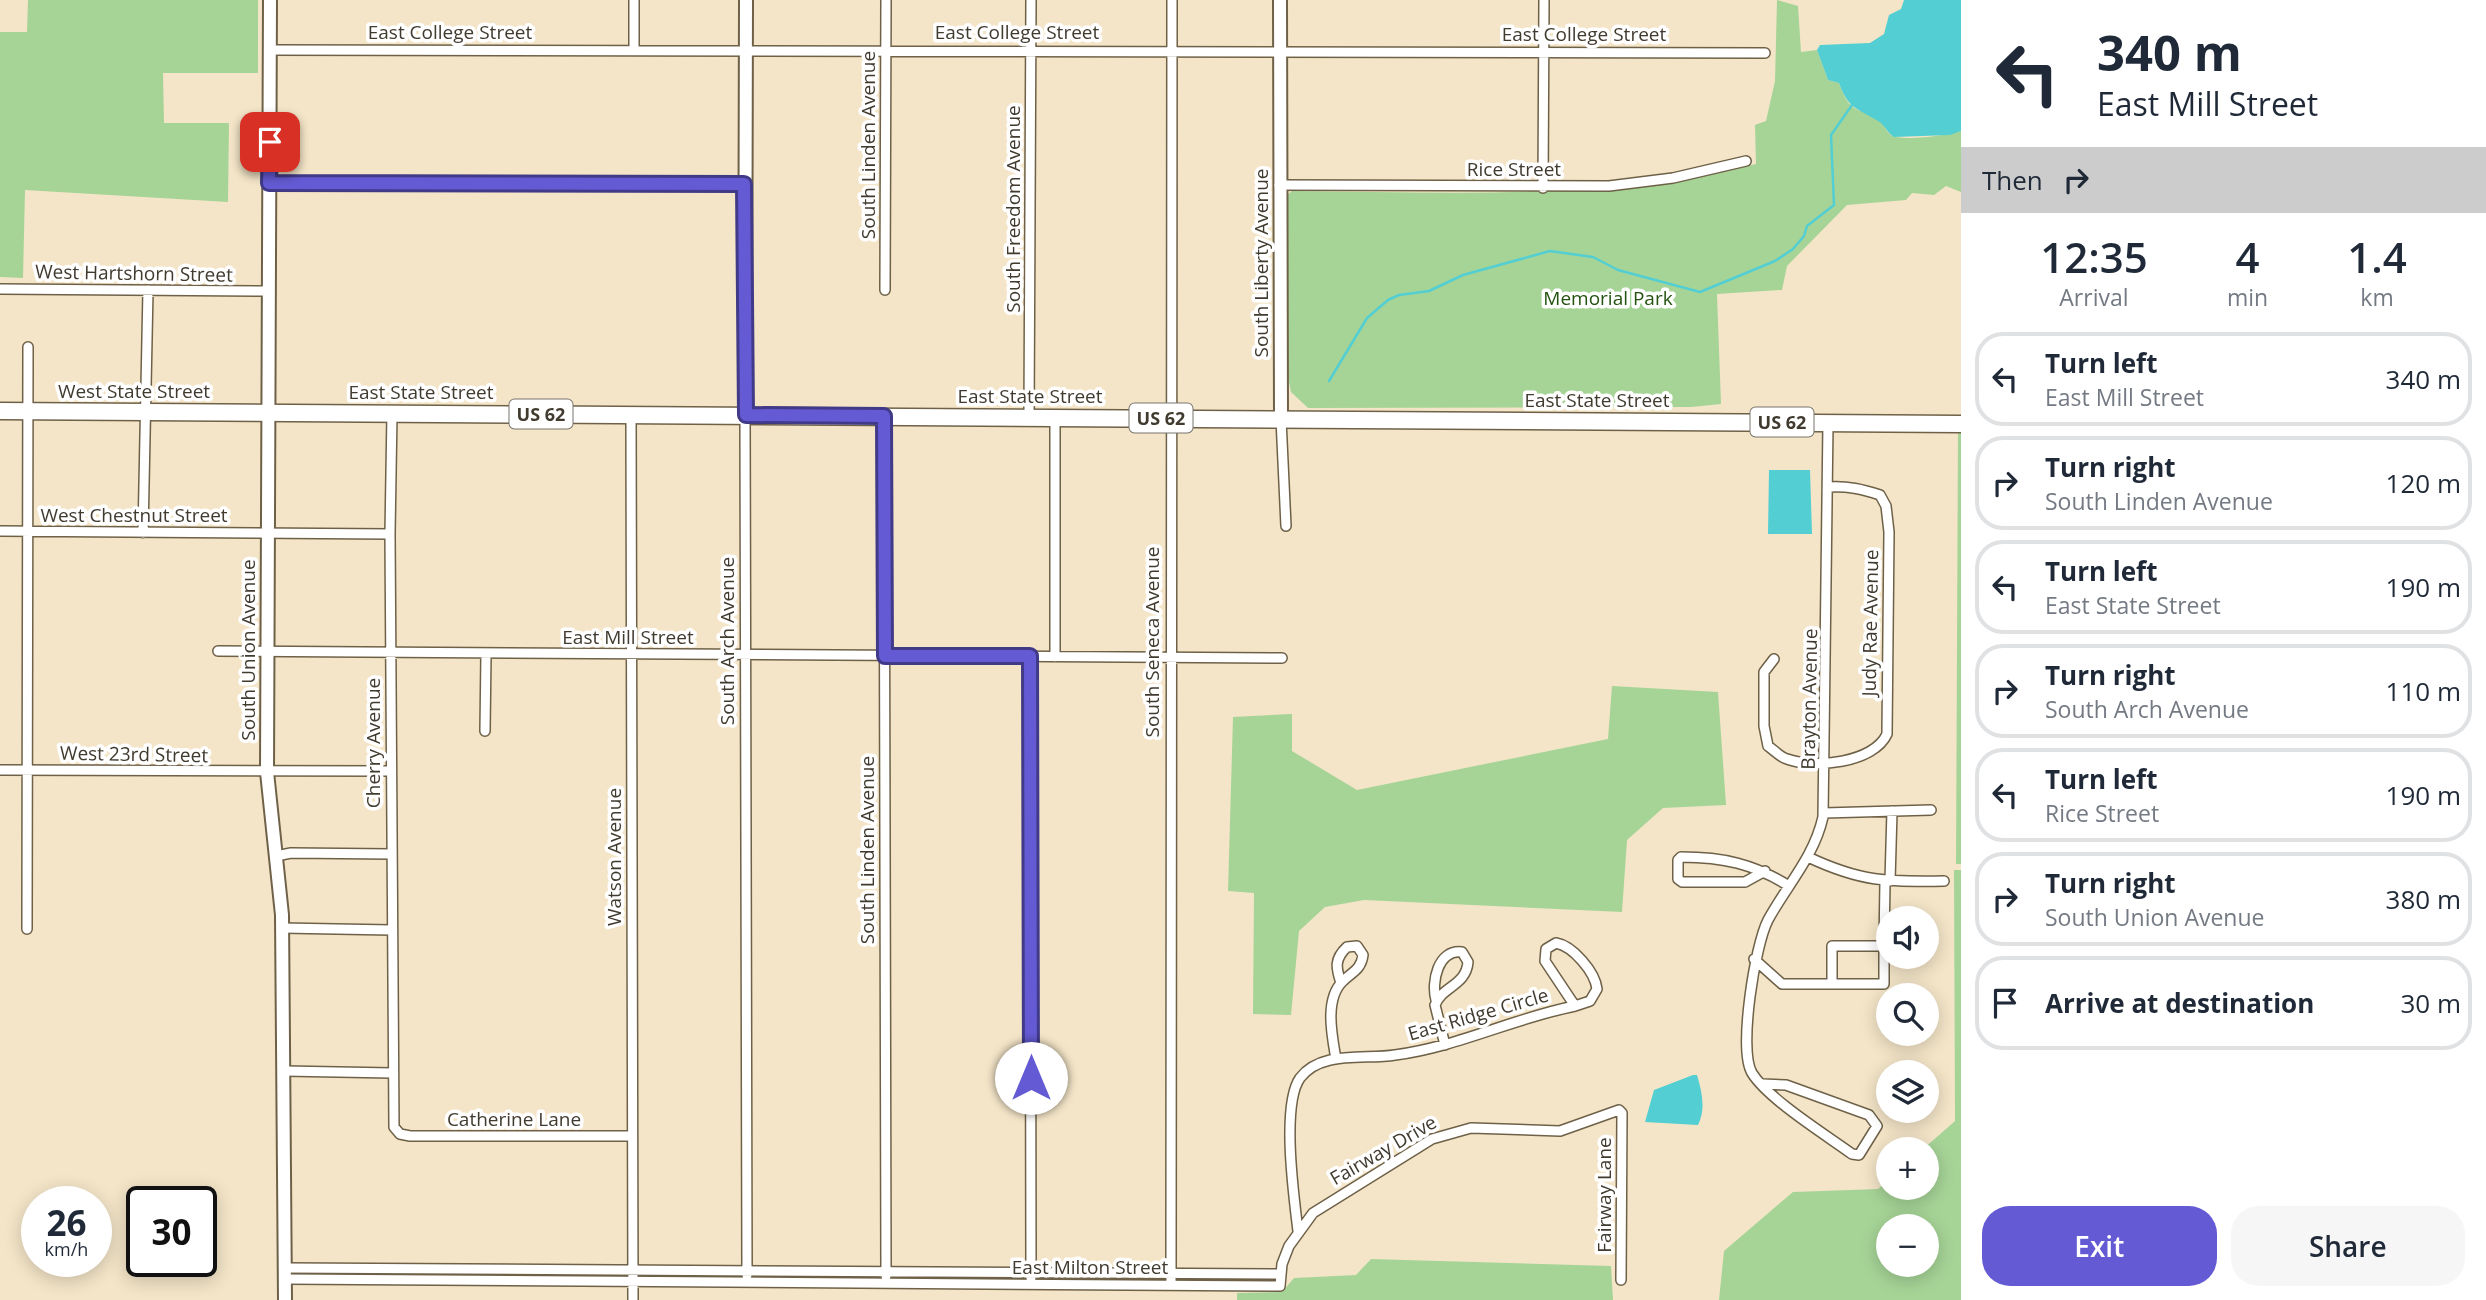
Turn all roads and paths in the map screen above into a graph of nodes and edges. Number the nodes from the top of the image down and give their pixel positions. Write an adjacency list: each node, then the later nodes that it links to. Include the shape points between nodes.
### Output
1 (270, 0): 12 (main road, South Union Avenue)
2 (634, 0): 9 (street)
3 (746, 0): 10 (main road, South Arch Avenue)
4 (886, 0): 11 (street, South Linden Avenue)
5 (1031, 0): 13 (street, South Freedom Avenue)
6 (1172, 0): 14 (street, South Seneca Avenue)
7 (1280, 0): 15 (main road, South Liberty Avenue)
8 (1544, 0): 16 (street)
9 (634, 49): 10 (street, East College Street); 12 (street, East College Street)
10 (745, 49): 11 (street, East College Street); 20 (main road, South Arch Avenue)
11 (886, 49): 13 (street, East College Street); 25 (street, South Linden Avenue)
12 (270, 50): 19 (main road, South Union Avenue)
13 (1031, 50): 14 (street, East College Street); 36 (street, South Freedom Avenue)
14 (1172, 50): 15 (street, East College Street); 38 (street, South Seneca Avenue)
15 (1280, 50): 16 (street, East College Street); 21 (main road, South Liberty Avenue)
16 (1544, 51): 17 (street, East College Street); 22 (street)
17 (1765, 53)
18 (1746, 161): 22 (street, Rice Street, via 1638,183)
19 (269, 183): 20 (street); 26 (main road, South Union Avenue)
20 (744, 184): 34 (main road, South Arch Avenue)
21 (1279, 185): 22 (street, Rice Street); 39 (main road, South Liberty Avenue)
22 (1543, 188)
23 (0, 289): 24 (street, West Hartshorn Street)
24 (148, 290): 26 (street, West Hartshorn Street); 30 (street)
25 (885, 290)
26 (268, 291): 31 (main road, South Union Avenue)
27 (28, 347): 29 (street)
28 (0, 411): 29 (highway, West State Street / US 62)
29 (28, 411): 30 (highway, West State Street / US 62); 45 (street)
30 (146, 412): 31 (highway, West State Street / US 62); 46 (street)
31 (267, 413): 32 (highway, East State Street / US 62); 47 (main road, South Union Avenue)
32 (392, 413): 33 (highway, East State Street / US 62); 48 (street, Cherry Avenue)
33 (631, 415): 34 (highway, East State Street / US 62); 53 (street, Watson Avenue)
34 (746, 415): 35 (highway, East State Street / US 62); 54 (street, South Arch Avenue)
35 (884, 416): 36 (highway, East State Street / US 62); 55 (street, South Linden Avenue)
36 (1029, 417): 37 (highway, East State Street / US 62)
37 (1055, 418): 38 (highway, East State Street / US 62); 57 (street)
38 (1170, 418): 39 (highway, East State Street / US 62); 58 (street, South Seneca Avenue)
39 (1281, 419): 40 (highway, East State Street / US 62); 43 (street, South Liberty Avenue)
40 (1828, 423): 41 (highway, East State Street / US 62); 42 (street, Brayton Avenue)
41 (1961, 424)
42 (1829, 487): 62 (street, Brayton Avenue); 62 (street, Judy Rae Avenue, via 1853,486 1880,495 1889,532 1886,734 1882,744 1861,759)
43 (1286, 526)
44 (0, 531): 45 (street, West Chestnut Street)
45 (27, 532): 46 (street, West Chestnut Street); 64 (street)
46 (144, 533): 47 (street, West Chestnut Street)
47 (268, 533): 48 (street, West Chestnut Street); 50 (main road, South Union Avenue)
48 (390, 534): 51 (street, Cherry Avenue)
49 (218, 651): 50 (street, East Mill Street)
50 (267, 653): 51 (street, East Mill Street); 66 (main road, South Union Avenue)
51 (390, 653): 52 (street, East Mill Street); 65 (street, Cherry Avenue)
52 (485, 654): 53 (street, East Mill Street); 61 (street)
53 (631, 655): 54 (street, East Mill Street); 95 (street, Watson Avenue)
54 (746, 656): 55 (street, East Mill Street); 103 (street, South Arch Avenue)
55 (885, 656): 56 (street, East Mill Street); 105 (street, South Linden Avenue)
56 (1030, 656): 57 (street, East Mill Street); 107 (street)
57 (1055, 657): 58 (street, East Mill Street)
58 (1170, 658): 59 (street, East Mill Street); 108 (street, South Seneca Avenue)
59 (1282, 658)
60 (1774, 659): 62 (street, via 1763,672 1768,746 1786,759)
61 (485, 731)
62 (1826, 761): 69 (street, Brayton Avenue)
63 (0, 769): 64 (street, West 23rd Street)
64 (27, 770): 66 (street, West 23rd Street); 79 (street)
65 (390, 771): 66 (street, West 23rd Street); 70 (street, Cherry Avenue)
66 (267, 772): 71 (main road, South Union Avenue)
67 (1931, 810): 68 (street)
68 (1892, 811): 69 (street); 74 (street)
69 (1824, 813): 72 (street, Brayton Avenue)
70 (391, 855): 71 (street); 80 (street, Cherry Avenue)
71 (276, 856): 78 (main road, South Union Avenue)
72 (1808, 857): 74 (street, via 1842,873); 76 (street, Brayton Avenue)
73 (1765, 871): 73 (street, via 1708,857 1678,860 1682,882 1745,882); 76 (street)
74 (1887, 881): 75 (street); 77 (street)
75 (1944, 881)
76 (1790, 886): 82 (street, Brayton Avenue, via 1767,922)
77 (1886, 906)
78 (282, 928): 80 (street); 90 (main road, South Union Avenue)
79 (27, 929)
80 (391, 930): 91 (street, Cherry Avenue)
81 (1876, 946): 85 (street, via 1832,946)
82 (1754, 959): 85 (street, via 1782,984); 92 (street, Brayton Avenue, via 1747,1056 1753,1075)
83 (1884, 969): 85 (street, via 1884,984)
84 (1340, 983): 89 (street, via 1331,1023)
85 (1832, 984)
86 (1436, 1000): 86 (street, via 1440,963 1449,953 1462,952 1468,962 1465,974); 88 (street)
87 (1575, 1006): 87 (street, East Ridge Circle, via 1594,998 1594,976 1565,945 1550,945 1545,961); 88 (street, East Ridge Circle)
88 (1445, 1045): 89 (street, East Ridge Circle, via 1396,1055)
89 (1336, 1059): 96 (street, East Ridge Circle, via 1311,1068 1298,1080 1294,1092 1291,1163)
90 (284, 1070): 91 (street); 109 (main road, South Union Avenue)
91 (392, 1073): 94 (street, Cherry Avenue, via 392,1120)
92 (1763, 1084): 92 (street, via 1856,1156 1877,1126 1869,1115 1786,1085)
93 (1620, 1111): 96 (street, Fairway Drive, via 1560,1131 1471,1128 1440,1135 1325,1204); 115 (street, Fairway Lane)
94 (397, 1132): 95 (street, Catherine Lane, via 410,1136)
95 (632, 1136): 101 (street, Watson Avenue)
96 (1298, 1231): 111 (street)
97 (364, 1268): 98 (street, East Milton Street); 109 (street, East Milton Street); 112 (street)
98 (430, 1269): 99 (street, East Milton Street); 113 (street)
99 (497, 1269): 100 (street, East Milton Street); 114 (street)
100 (562, 1269): 101 (street, East Milton Street); 116 (street)
101 (633, 1270): 102 (street, East Milton Street); 117 (street, Watson Avenue)
102 (687, 1270): 103 (street, East Milton Street); 118 (street)
103 (747, 1270): 104 (street, East Milton Street); 119 (street, South Arch Avenue)
104 (807, 1271): 105 (street, East Milton Street); 120 (street)
105 (886, 1271): 106 (street, East Milton Street); 121 (street, South Linden Avenue)
106 (956, 1272): 107 (street, East Milton Street); 122 (street)
107 (1031, 1272): 108 (street, East Milton Street); 123 (street)
108 (1171, 1273): 110 (street, East Milton Street); 124 (street, South Seneca Avenue)
109 (285, 1274): 112 (street, East Milton Street); 126 (main road, South Union Avenue)
110 (1223, 1274): 111 (street, East Milton Street); 125 (street)
111 (1280, 1275): 125 (street, East Milton Street, via 1280,1286)
112 (364, 1280): 113 (street, East Milton Street)
113 (430, 1280): 114 (street, East Milton Street)
114 (497, 1280): 116 (street, East Milton Street)
115 (1621, 1280)
116 (563, 1281): 117 (street, East Milton Street)
117 (633, 1281): 118 (street, East Milton Street); 127 (street, Watson Avenue)
118 (687, 1281): 119 (street, East Milton Street)
119 (747, 1282): 120 (street, East Milton Street)
120 (807, 1282): 121 (street, East Milton Street)
121 (886, 1283): 122 (street, East Milton Street)
122 (956, 1283): 123 (street, East Milton Street)
123 (1031, 1284): 124 (street, East Milton Street)
124 (1171, 1285): 125 (street, East Milton Street)
125 (1223, 1285)
126 (285, 1300)
127 (633, 1300)

